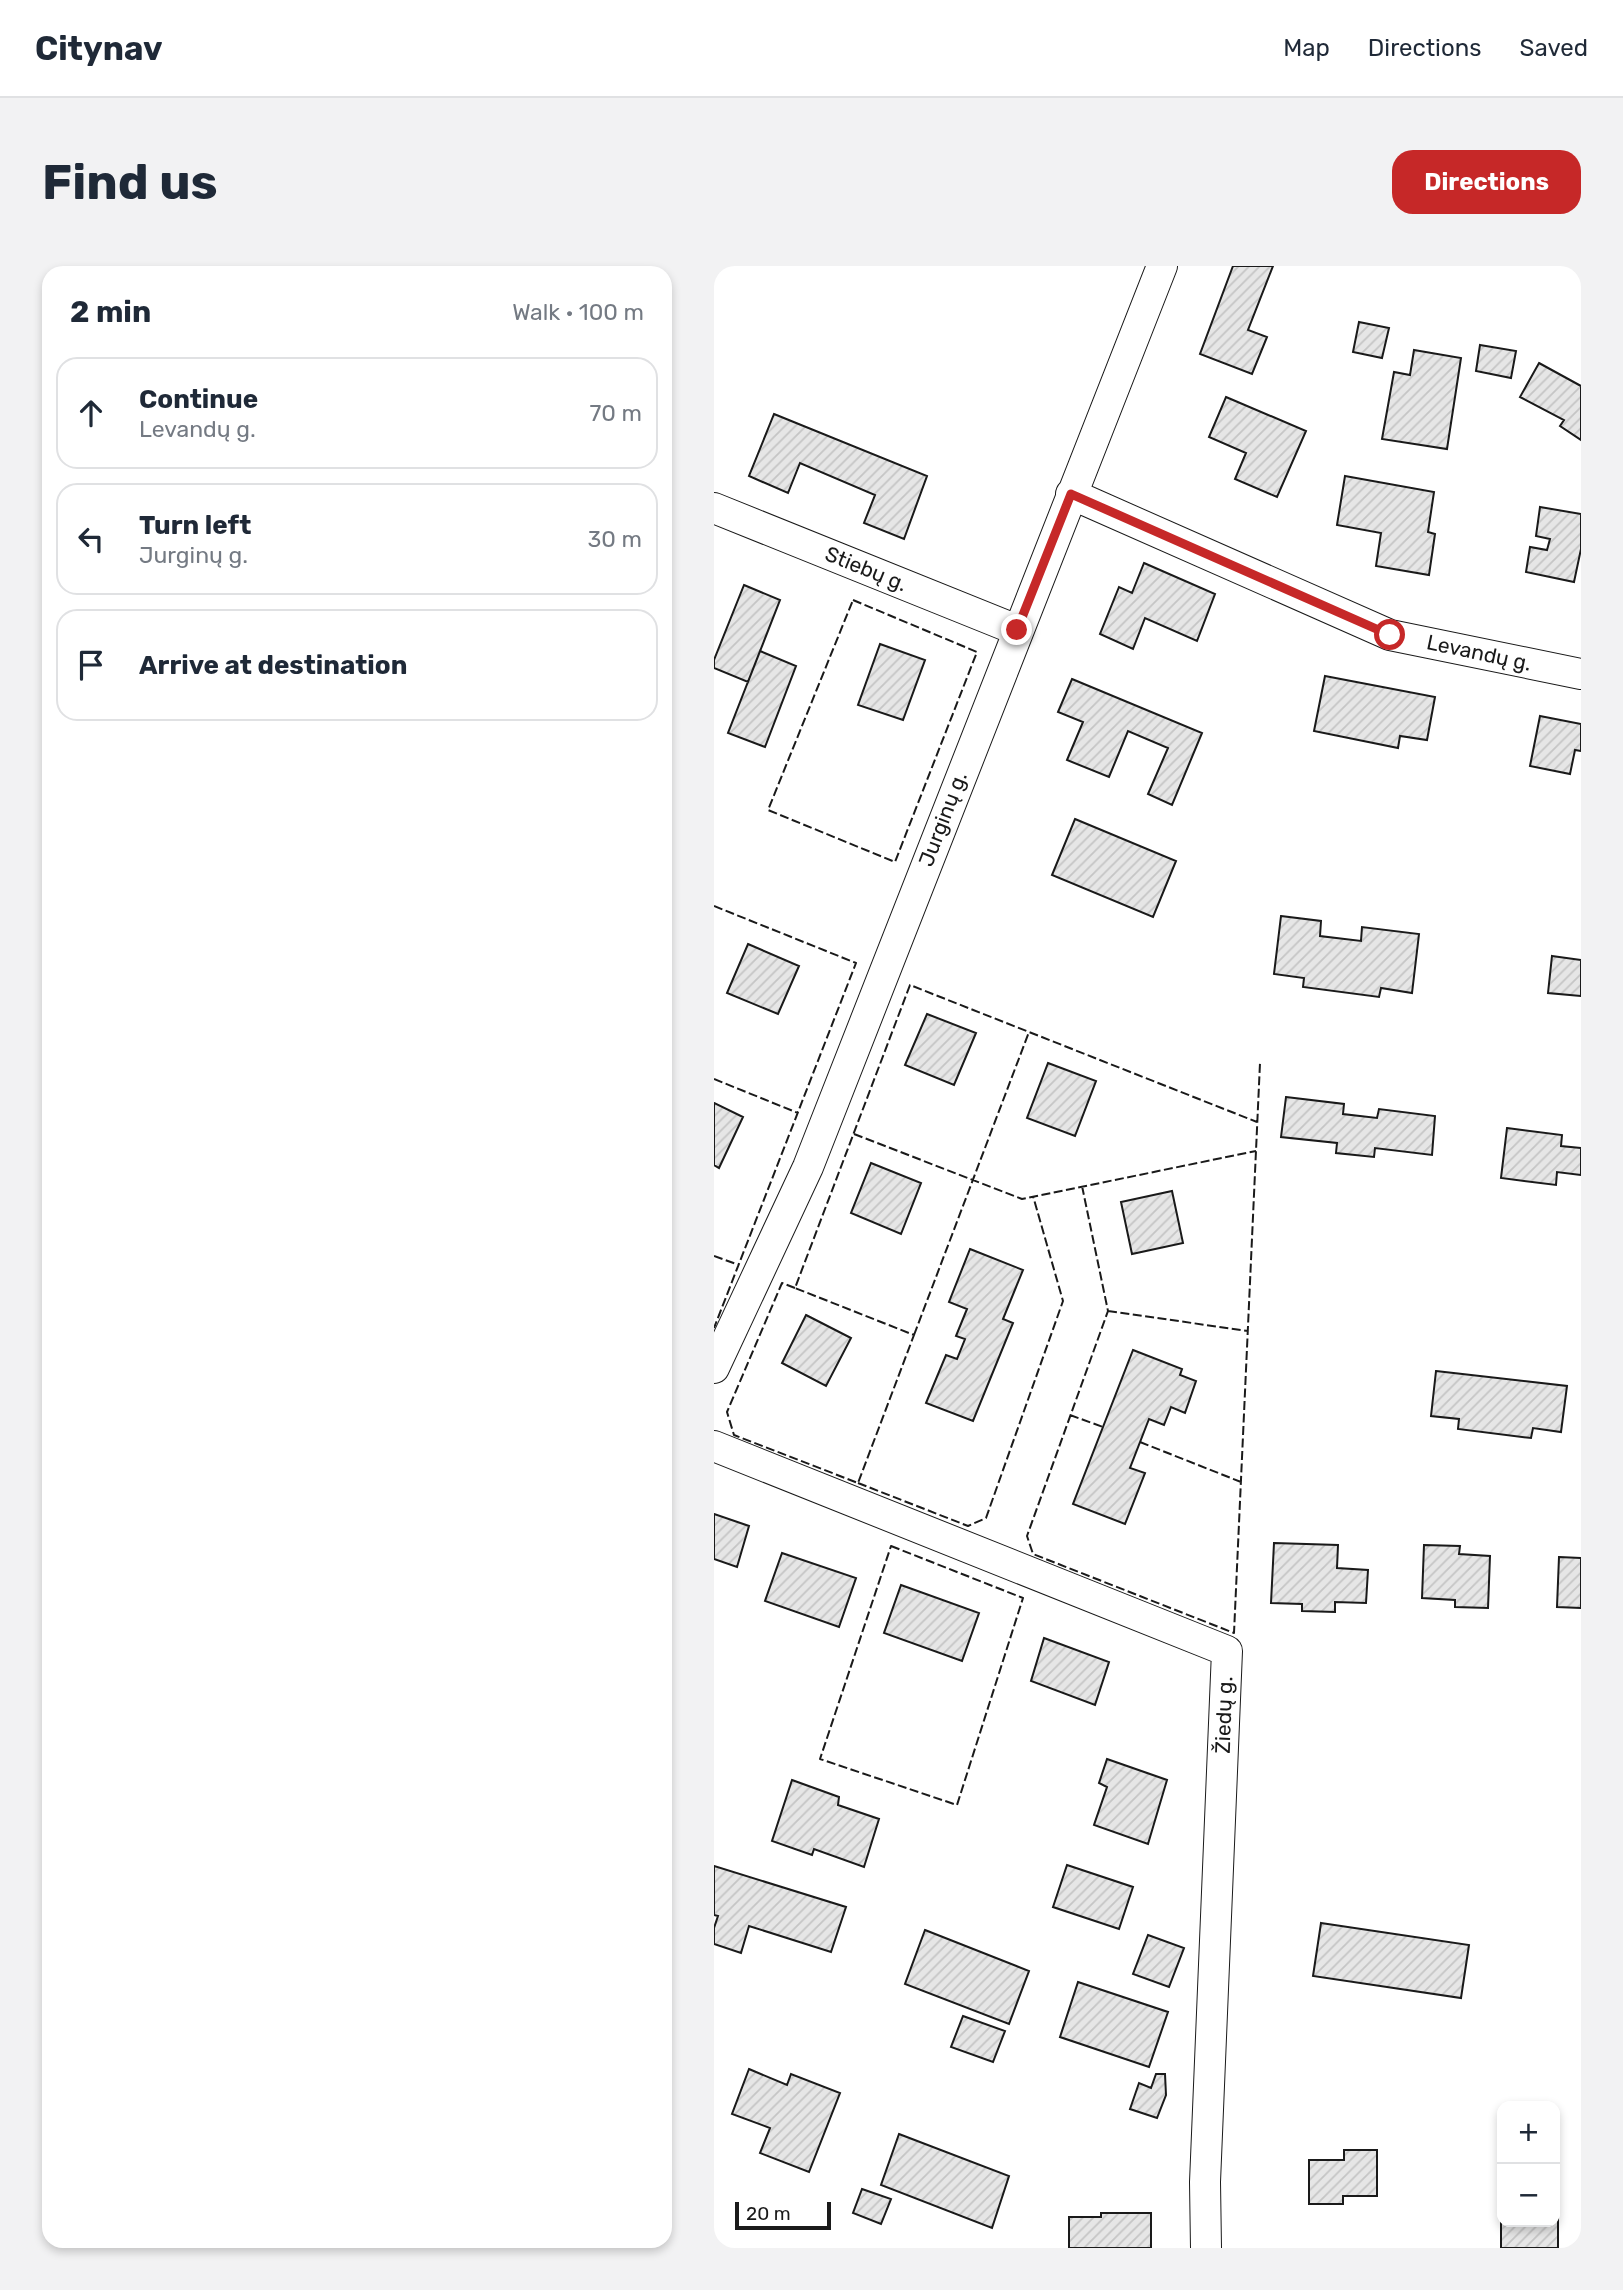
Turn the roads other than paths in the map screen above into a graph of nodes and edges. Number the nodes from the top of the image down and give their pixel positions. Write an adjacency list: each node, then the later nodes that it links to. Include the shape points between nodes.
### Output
1 (1162, 266): 2 (street, Jurginų g.)
2 (1071, 494): 4 (street, Jurginų g.); 5 (street, Levandų g., via 1390,635)
3 (714, 508): 4 (street, Stiebų g.)
4 (1017, 630): 6 (street, Jurginų g., via 808,1167)
5 (1581, 674)
6 (714, 1368)
7 (714, 1446): 8 (street, Žiedų g., via 1227,1651)
8 (1206, 2248)

